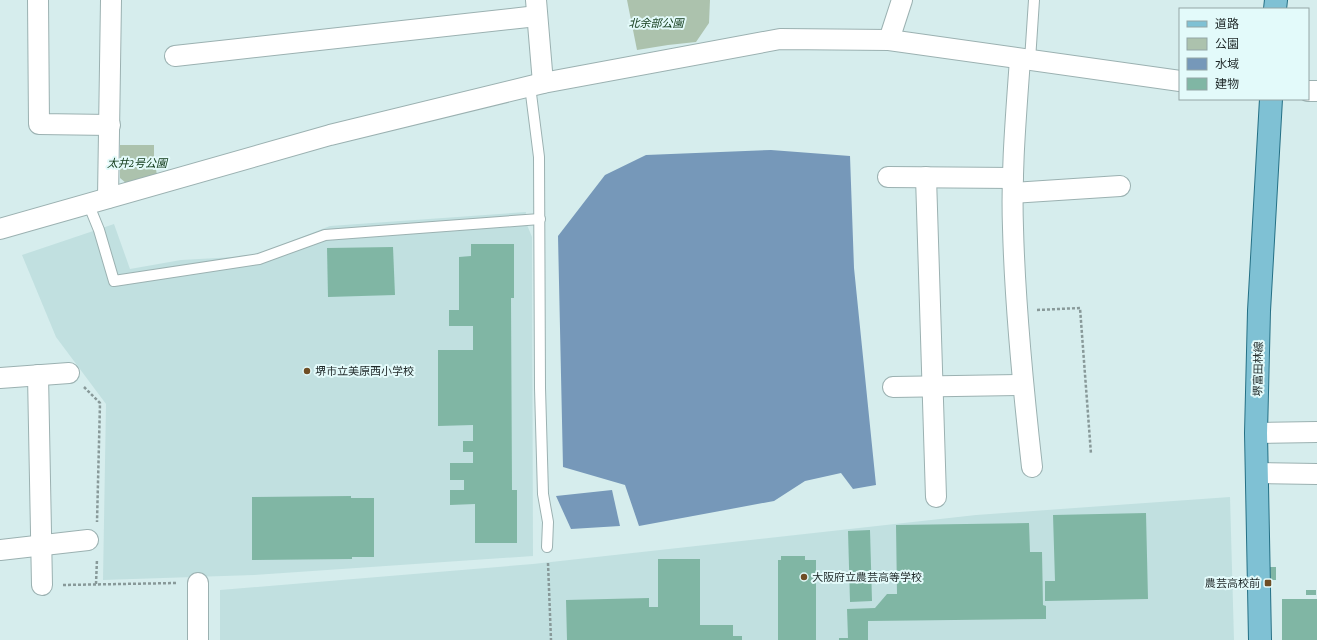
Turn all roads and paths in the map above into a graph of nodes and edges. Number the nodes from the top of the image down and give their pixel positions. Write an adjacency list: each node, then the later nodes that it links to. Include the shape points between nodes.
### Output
1 (38, 0): 12 (street, via 39,124)
2 (111, 0): 12 (street)
3 (902, 0): 6 (street)
4 (1034, 0): 8 (lane)
5 (537, 8): 7 (street); 10 (street)
6 (888, 40): 8 (street); 10 (street, via 780,39)
7 (175, 56)
8 (1025, 60): 9 (street); 15 (street, via 1014,136)
9 (1179, 81)
10 (536, 85): 17 (street, via 330,135); 19 (lane)
11 (1271, 100): 29 (main road, 堺富田林線, via 1259,311)
12 (110, 125): 17 (street)
13 (888, 177): 14 (street)
14 (926, 177): 15 (street); 26 (street)
15 (1013, 186): 16 (street); 21 (street)
16 (1120, 186)
17 (108, 198): 18 (street)
18 (88, 203): 19 (lane, via 114,281 259,259 325,235); 20 (street)
19 (540, 219): 37 (lane, via 540,388 543,494 548,522)
20 (0, 228)
21 (1016, 311): 25 (street); 30 (path, via 1080,308)
22 (69, 373): 23 (street); 35 (path, via 100,403)
23 (38, 375): 24 (street); 36 (street)
24 (0, 378)
25 (1023, 385): 26 (street); 31 (street)
26 (933, 386): 27 (street); 34 (street)
27 (893, 387)
28 (1317, 432): 29 (street)
29 (1256, 433): 32 (main road, 堺富田林線)
30 (1092, 454)
31 (1032, 467)
32 (1257, 473): 33 (street); 44 (main road, 堺富田林線)
33 (1317, 474)
34 (936, 497)
35 (94, 541): 36 (street); 40 (path)
36 (42, 546): 38 (street); 41 (street)
37 (547, 547): 43 (path)
38 (0, 550)
39 (198, 583): 40 (path); 42 (street)
40 (96, 584): 41 (path)
41 (42, 585)
42 (198, 640)
43 (551, 640)
44 (1260, 640)

